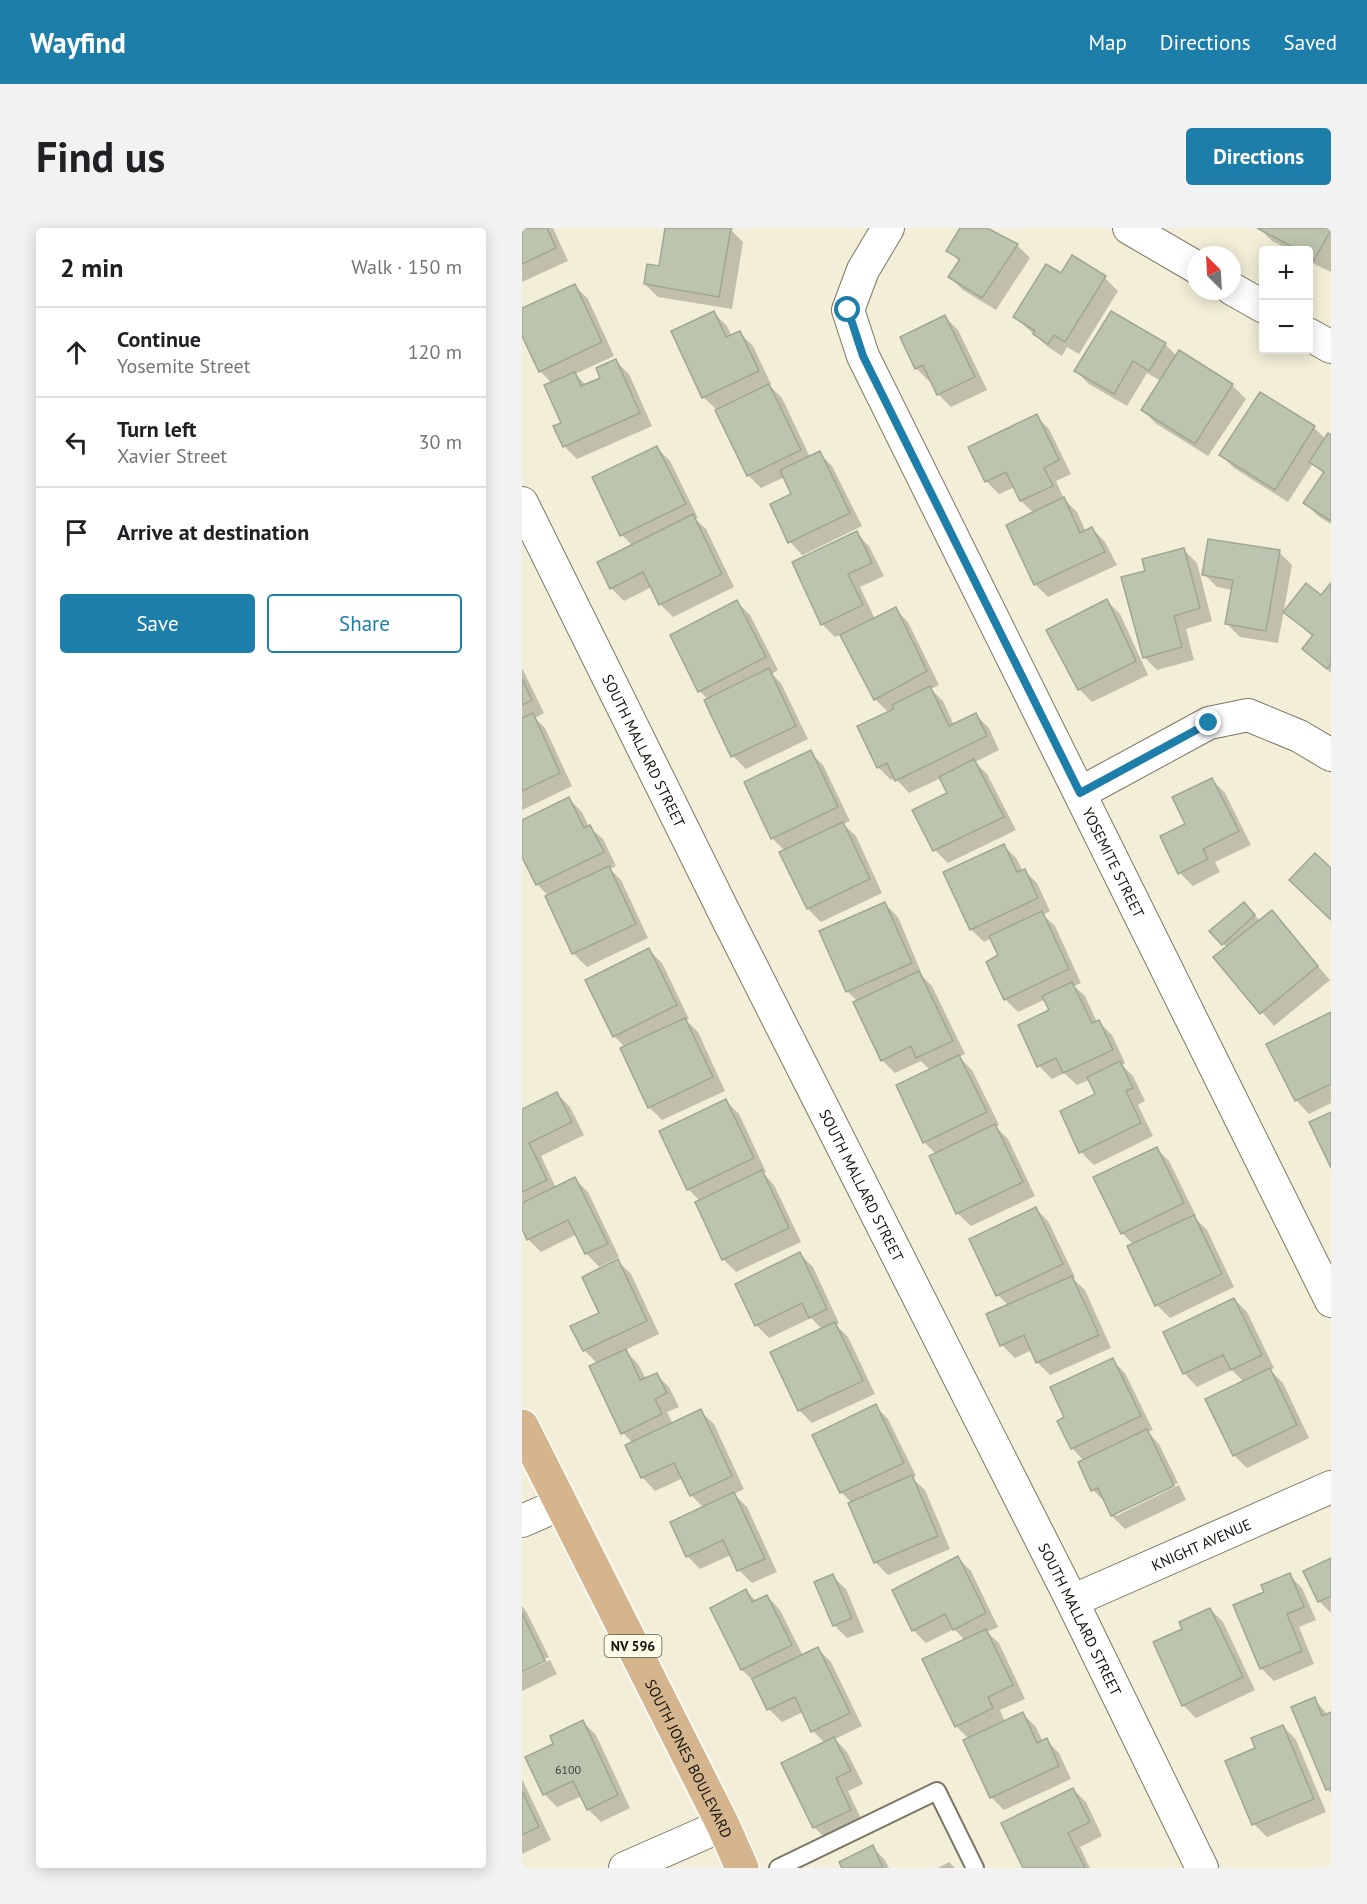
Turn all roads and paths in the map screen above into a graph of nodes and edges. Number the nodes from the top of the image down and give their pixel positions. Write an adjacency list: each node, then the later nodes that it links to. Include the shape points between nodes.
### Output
1 (888, 228): 10 (street, YOSEMITE STREET, via 863,270 848,310 863,356)
2 (1129, 228): 3 (street)
3 (1187, 262)
4 (1241, 294): 5 (street)
5 (1259, 305)
6 (1313, 337): 7 (street)
7 (1331, 347)
8 (522, 503): 16 (street, SOUTH MALLARD STREET)
9 (1331, 755): 10 (street, via 1299,736 1248,715 1209,723)
10 (1080, 793): 11 (street, YOSEMITE STREET)
11 (1331, 1301)
12 (522, 1426): 14 (main road, SOUTH JONES BOULEVARD / NV 596)
13 (1331, 1488): 16 (street, KNIGHT AVENUE)
14 (561, 1504): 15 (street); 17 (main road, SOUTH JONES BOULEVARD / NV 596)
15 (522, 1521)
16 (1072, 1601): 22 (street, SOUTH MALLARD STREET)
17 (723, 1825): 18 (street); 19 (main road, SOUTH JONES BOULEVARD / NV 596)
18 (625, 1868)
19 (742, 1868)
20 (777, 1868): 21 (lane, via 937,1791)
21 (975, 1868)
22 (1202, 1868)

